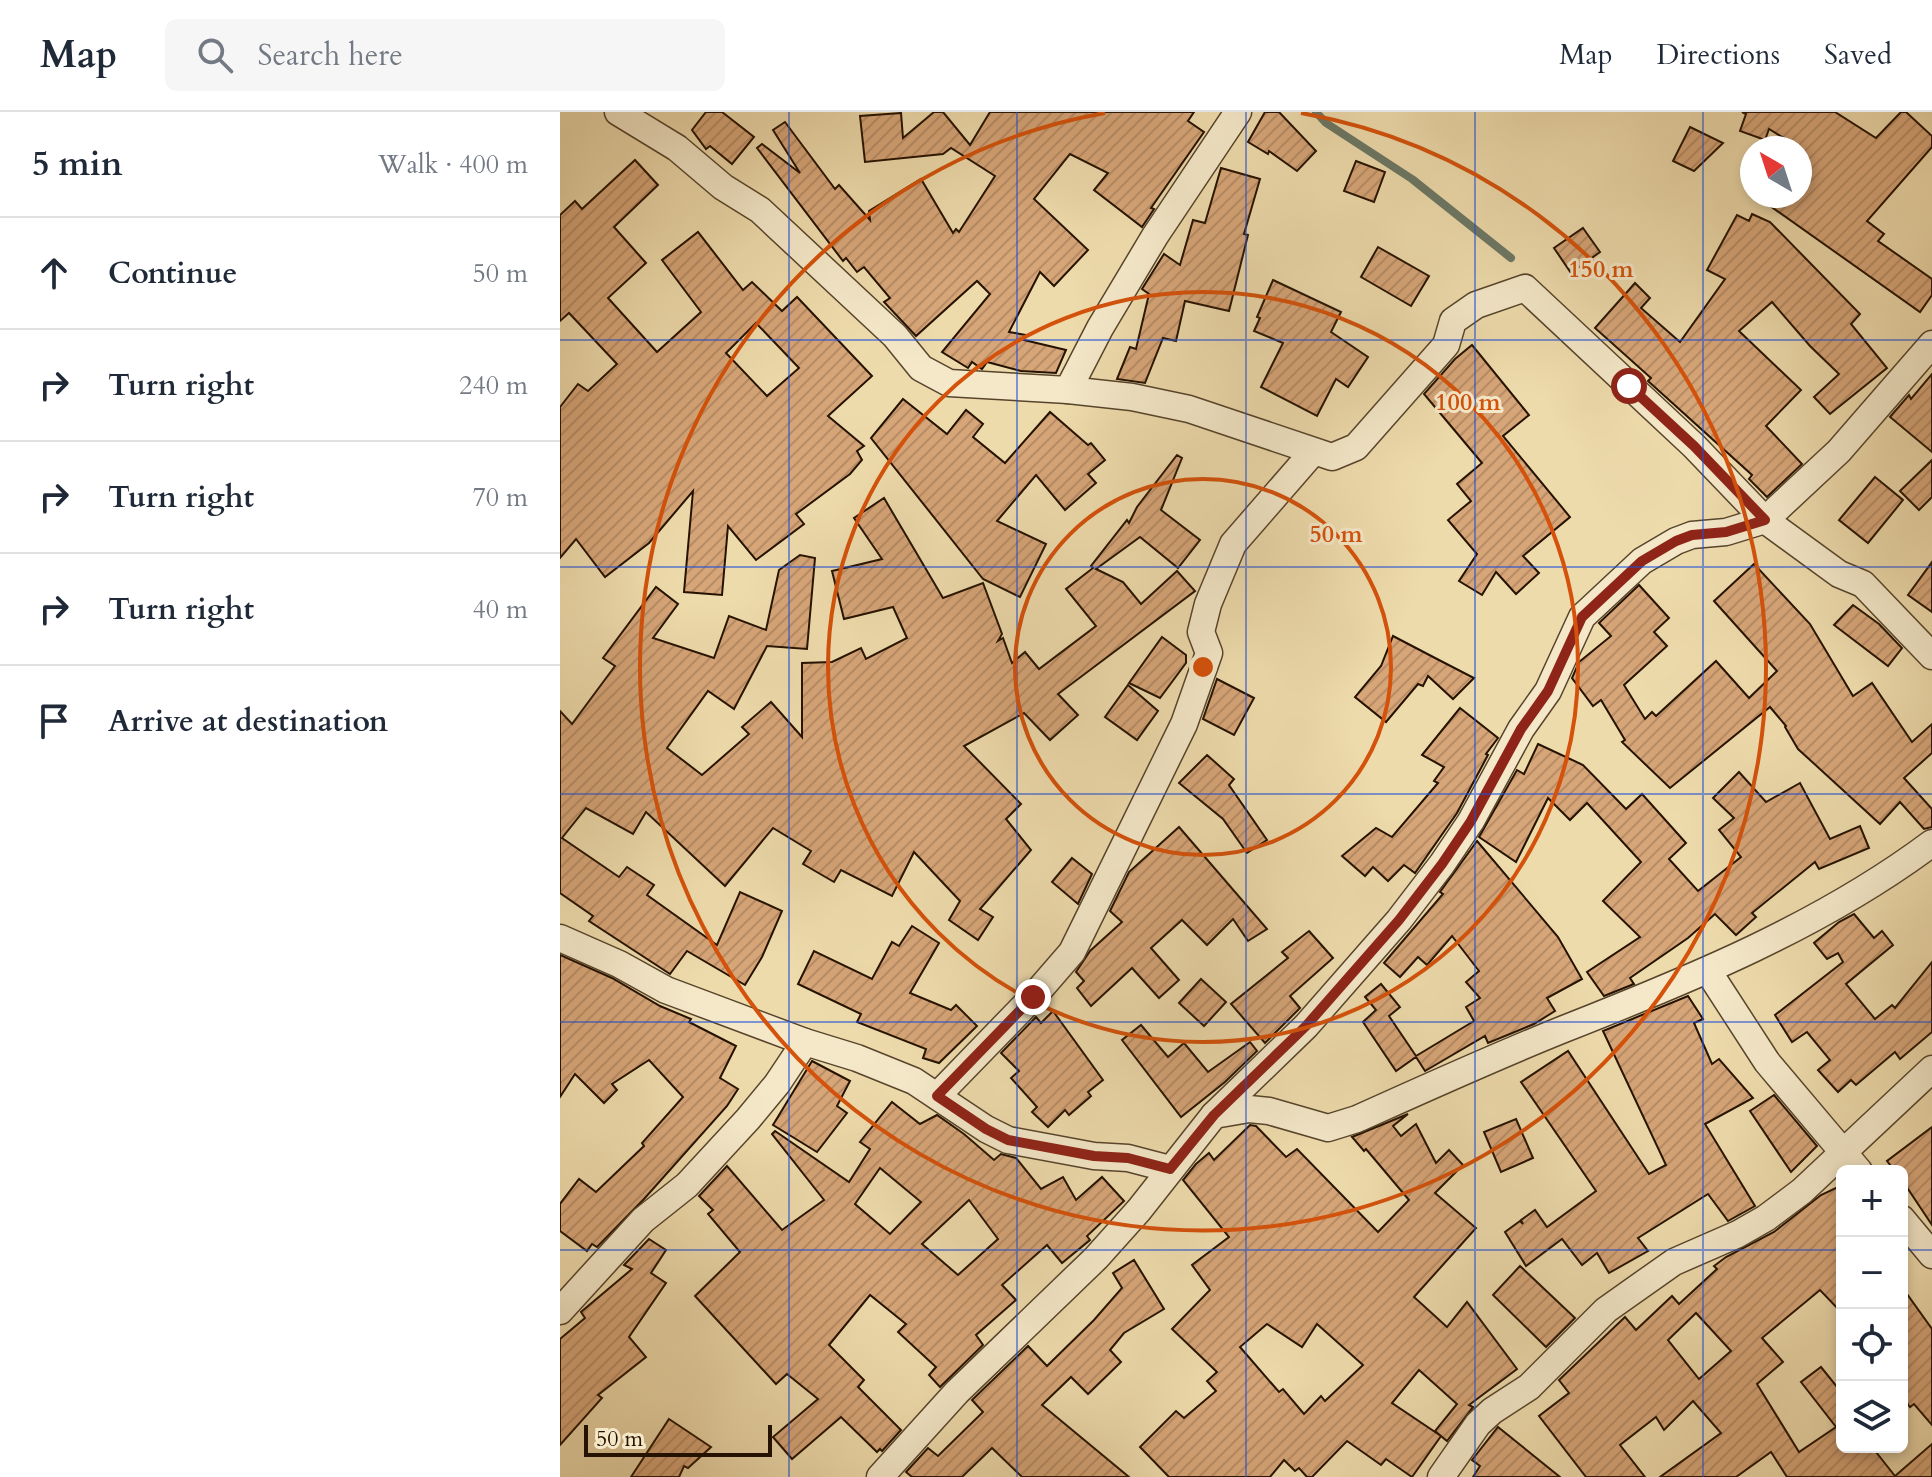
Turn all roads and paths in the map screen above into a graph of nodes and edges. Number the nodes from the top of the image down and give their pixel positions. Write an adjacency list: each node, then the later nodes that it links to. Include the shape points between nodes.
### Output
1 (618, 112): 4 (street)
2 (664, 112): 4 (street)
3 (1238, 112): 6 (street, via 1155,236)
4 (677, 148): 6 (street, via 760,210 895,336 921,368 949,383)
5 (1932, 344): 8 (street, via 1839,451)
6 (1068, 390): 7 (street, via 1189,409)
7 (1313, 452): 8 (street, via 1332,457 1356,447 1446,345 1453,321 1476,305 1525,288); 15 (street, via 1233,544 1208,604 1201,632 1209,653 1184,724 1072,952)
8 (1765, 520): 9 (street, via 1839,574 1863,584); 16 (street, via 1676,541 1642,561 1582,617 1548,691 1442,864 1306,1026)
9 (1932, 656)
10 (1932, 843): 12 (street, via 1861,890)
11 (560, 938): 13 (street, via 666,990)
12 (1708, 971): 16 (street, via 1328,1128 1269,1111); 17 (street, via 1767,1062)
13 (805, 1042): 15 (street, via 914,1081); 21 (street, via 748,1119 687,1185 643,1220)
14 (1932, 1069): 17 (street)
15 (937, 1096): 18 (street, via 1008,1140)
16 (1214, 1115): 18 (street)
17 (1851, 1162): 23 (street, via 1738,1234 1674,1262 1606,1310 1529,1387 1478,1424)
18 (1170, 1169): 22 (street, via 1096,1258 957,1392)
19 (1916, 1225): 20 (street)
20 (1932, 1255)
21 (560, 1311)
22 (880, 1477)
23 (1441, 1477)

